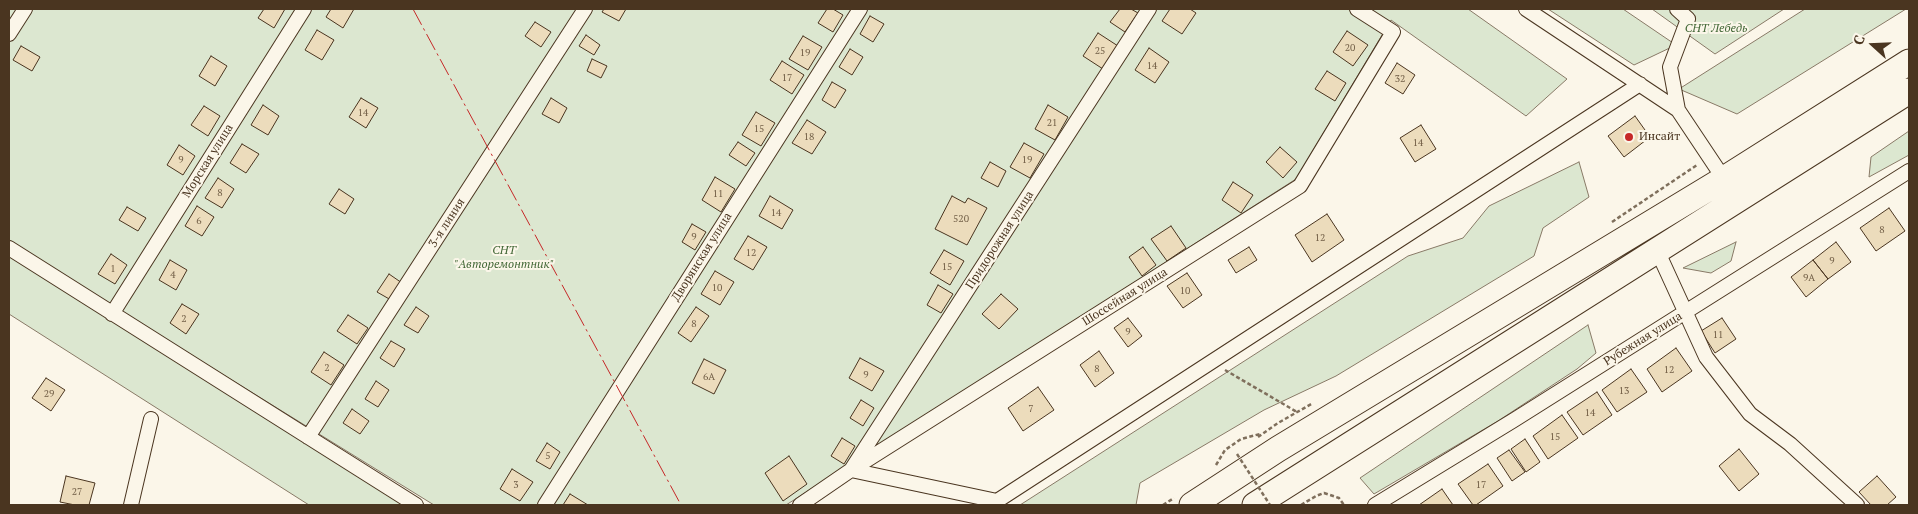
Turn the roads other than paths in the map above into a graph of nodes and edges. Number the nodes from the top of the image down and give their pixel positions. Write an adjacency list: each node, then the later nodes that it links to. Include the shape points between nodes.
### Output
1 (25, 9): 9 (street)
2 (304, 9): 19 (street, Морская улица)
3 (585, 9): 21 (street, 3-я линия)
4 (860, 9): 25 (street, Дворянская улица)
5 (1149, 9): 22 (street, Придорожная улица)
6 (1357, 9): 22 (street, Шоссейная улица, via 1393,32 1300,186)
7 (1526, 9): 11 (street)
8 (1677, 9): 13 (street, via 1688,19 1670,67)
9 (9, 34)
10 (1909, 62): 15 (highway)
11 (1640, 84): 13 (street); 22 (street, via 997,501)
12 (1909, 91): 17 (highway)
13 (1678, 110): 15 (street)
14 (1909, 171): 18 (street, Рубежная улица)
15 (1724, 179): 27 (highway, via 1278,449)
16 (9, 248): 19 (street)
17 (1657, 250): 18 (street); 28 (highway)
18 (1686, 313): 29 (street, Рубежная улица); 30 (street, via 1706,357 1750,414 1790,444)
19 (112, 314): 21 (street)
20 (151, 419): 23 (street)
21 (308, 437): 24 (street)
22 (851, 470): 26 (street, Шоссейная улица)
23 (131, 505)
24 (416, 505)
25 (545, 505)
26 (800, 505)
27 (1192, 505)
28 (1255, 505)
29 (1375, 505)
30 (1856, 505)

